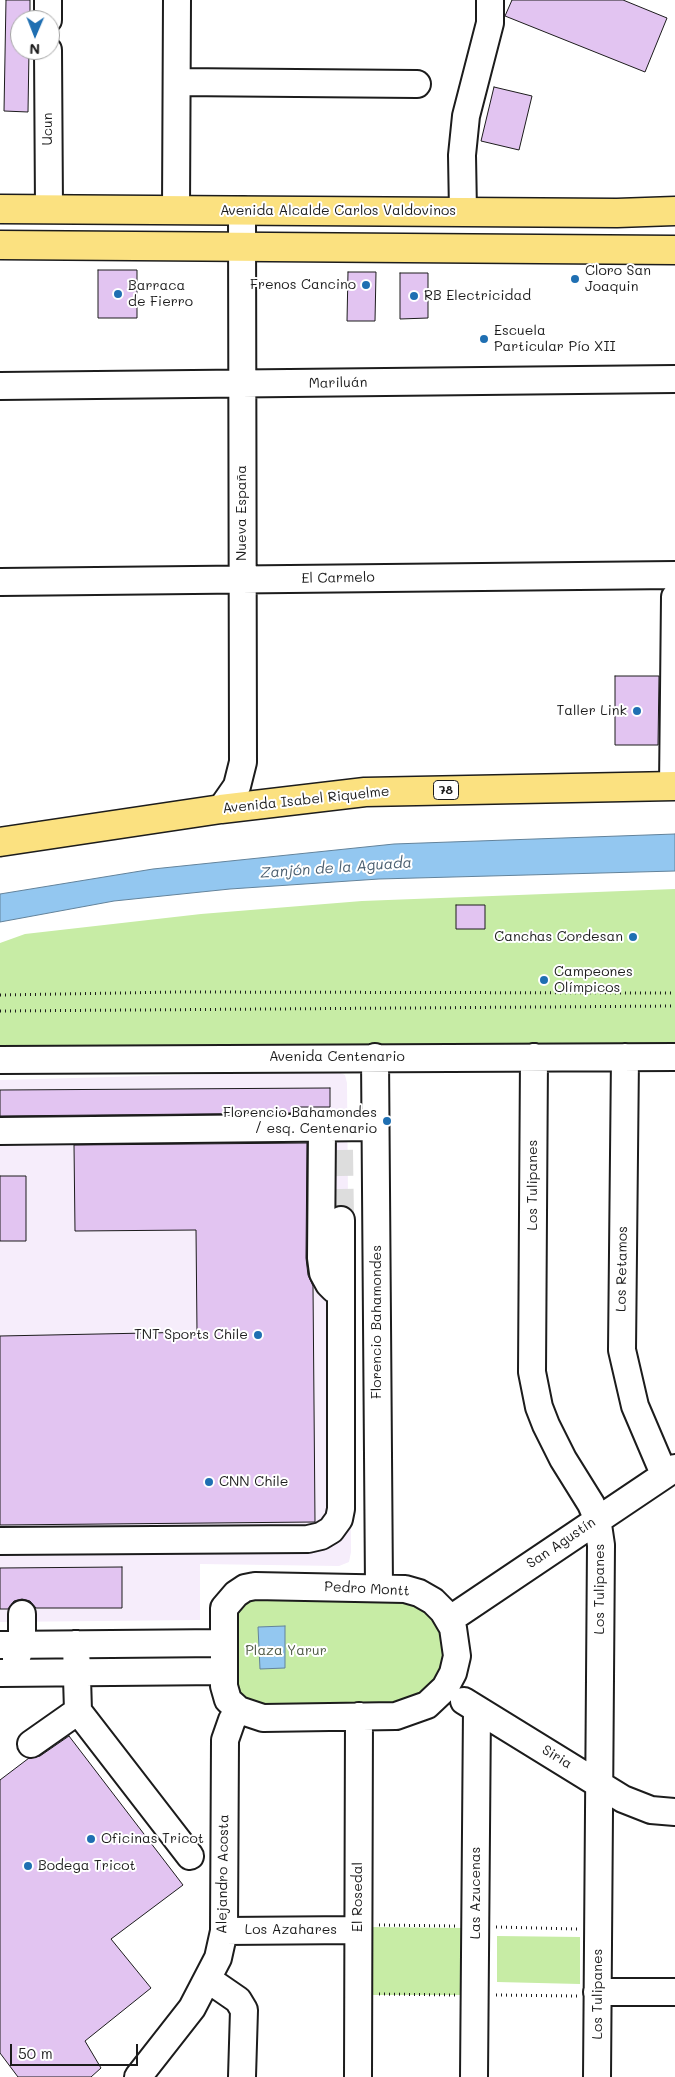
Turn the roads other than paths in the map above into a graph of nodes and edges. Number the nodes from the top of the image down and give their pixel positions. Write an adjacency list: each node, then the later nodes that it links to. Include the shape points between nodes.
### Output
1 (177, 0): 4 (street)
2 (490, 0): 13 (street, via 490,23 466,116 462,155)
3 (48, 60): 7 (street, Ucun)
4 (177, 82): 5 (street); 10 (street)
5 (417, 84)
6 (0, 209): 7 (main road, Avenida Alcalde Carlos Valdovinos)
7 (48, 209): 8 (main road, Avenida Alcalde Carlos Valdovinos)
8 (78, 209): 9 (main road, Avenida Alcalde Carlos Valdovinos); 16 (main road, via 86,214 91,225)
9 (116, 209): 10 (main road, Avenida Alcalde Carlos Valdovinos); 17 (main road, via 106,219 105,226 105,233)
10 (174, 210): 11 (main road, Avenida Alcalde Carlos Valdovinos); 18 (main road, via 165,221 166,227); 19 (main road)
11 (242, 210): 13 (main road, Avenida Alcalde Carlos Valdovinos); 20 (street, Nueva España)
12 (675, 211): 14 (main road, Avenida Alcalde Carlos Valdovinos)
13 (463, 212): 14 (main road, Avenida Alcalde Carlos Valdovinos); 21 (main road)
14 (617, 213): 22 (main road)
15 (0, 245): 16 (main road)
16 (80, 246): 17 (main road)
17 (116, 246): 18 (main road)
18 (156, 246): 19 (main road)
19 (190, 246): 20 (main road)
20 (242, 247): 21 (main road); 25 (street, Nueva España)
21 (463, 248): 22 (main road)
22 (615, 250): 23 (main road)
23 (675, 250)
24 (675, 379): 25 (street, Mariluán)
25 (242, 384): 26 (street, Mariluán); 28 (street, Nueva España)
26 (0, 386)
27 (675, 575): 28 (street, El Carmelo)
28 (242, 580): 29 (street, El Carmelo); 32 (street, Nueva España, via 243,762 237,786)
29 (0, 582)
30 (675, 597): 31 (street)
31 (674, 786): 32 (main road, Avenida Isabel Riquelme / 78, via 365,792)
32 (220, 809): 33 (main road, Avenida Isabel Riquelme / 78)
33 (0, 842)
34 (675, 1056): 37 (street, Avenida Centenario)
35 (375, 1057): 36 (street, Avenida Centenario); 38 (street, Avenida Centenario); 39 (street, Florencio Bahamondes)
36 (534, 1057): 37 (street, Avenida Centenario); 45 (street, Los Tulipanes, via 534,1380 550,1434)
37 (625, 1057): 44 (street, Los Retamos, via 622,1350 635,1406)
38 (0, 1060)
39 (375, 1127): 40 (street); 47 (street, Florencio Bahamondes)
40 (322, 1128): 41 (street); 43 (street, via 321,1258 329,1284 334,1289)
41 (0, 1131)
42 (341, 1220): 43 (street)
43 (341, 1288): 46 (street, via 341,1509 331,1530 308,1539)
44 (670, 1471): 45 (street, San Agustín)
45 (597, 1518): 49 (street, San Agustín); 62 (street, Los Tulipanes, via 601,1545)
46 (0, 1541)
47 (378, 1588): 49 (street, Pedro Montt, via 405,1588 419,1593 433,1601); 50 (street, Pedro Montt, via 245,1588 230,1598 224,1608)
48 (22, 1614): 52 (street)
49 (449, 1620): 56 (street, Pedro Montt, via 456,1638 457,1656 453,1673)
50 (223, 1643): 51 (street); 53 (street, Pedro Montt)
51 (76, 1644): 52 (street); 54 (street)
52 (11, 1645): 55 (street, via 14,1663)
53 (224, 1671): 54 (street); 58 (street, Pedro Montt, via 225,1694)
54 (77, 1672): 55 (street); 59 (street)
55 (1, 1673)
56 (444, 1688): 57 (street, Siria); 60 (street, Pedro Montt, via 427,1705 414,1711 396,1716)
57 (477, 1709): 62 (street, Siria); 73 (street, Las Azucenas)
58 (239, 1710): 60 (street, Pedro Montt, via 263,1718); 66 (street, Alejandro Acosta, via 225,1740)
59 (78, 1711): 61 (street); 64 (street)
60 (359, 1716): 65 (street, El Rosedal)
61 (32, 1744)
62 (599, 1782): 63 (street, Siria, via 641,1808); 68 (street, Los Tulipanes)
63 (675, 1812)
64 (190, 1856)
65 (358, 1930): 66 (street, Los Azahares); 72 (street, El Rosedal)
66 (224, 1931): 67 (street, Alejandro Acosta)
67 (209, 1980): 70 (street, Alejandro Acosta, via 192,2008); 71 (street, via 238,2000 244,2010)
68 (598, 1992): 69 (street); 74 (street, Los Tulipanes)
69 (675, 1992)
70 (138, 2077)
71 (242, 2077)
72 (358, 2077)
73 (474, 2077)
74 (597, 2077)

